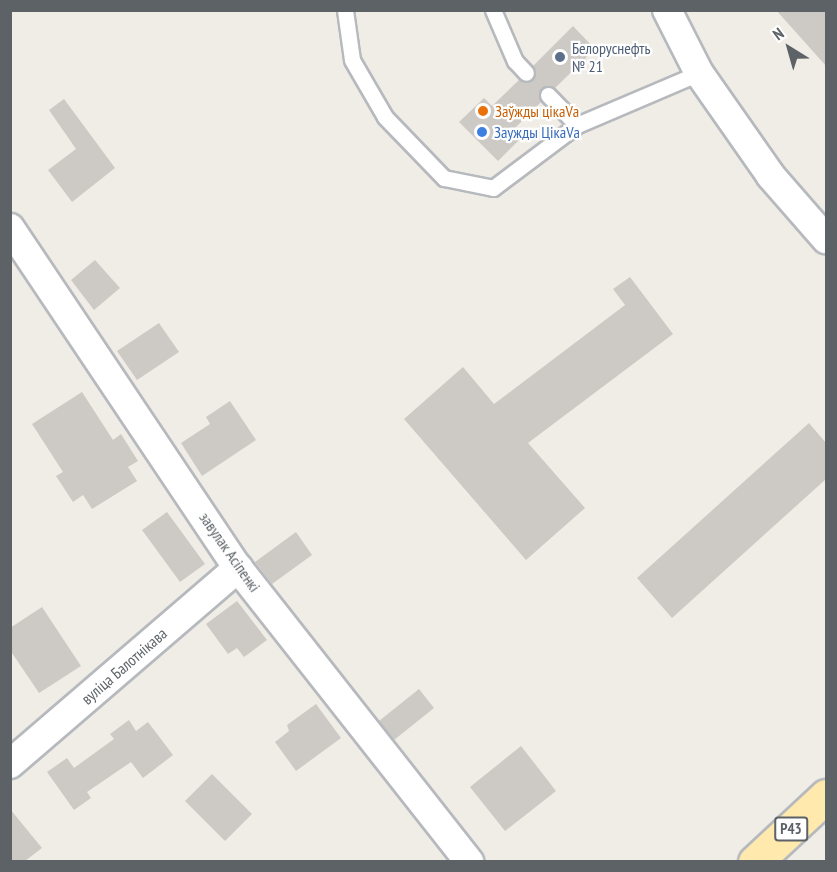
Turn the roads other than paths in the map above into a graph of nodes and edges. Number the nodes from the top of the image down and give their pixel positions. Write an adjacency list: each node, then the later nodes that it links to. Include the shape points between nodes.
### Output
1 (345, 10): 7 (lane, via 352,60 385,117 444,178 493,188)
2 (493, 10): 4 (lane, via 515,61)
3 (667, 10): 5 (street)
4 (526, 73)
5 (699, 74): 7 (lane); 9 (street, via 771,176)
6 (548, 95): 7 (lane)
7 (577, 125)
8 (10, 228): 10 (street, завулак Асіпенкі)
9 (826, 239)
10 (238, 568): 11 (street, вуліца Балотнікава); 13 (street, завулак Асіпенкі)
11 (10, 764)
12 (826, 796): 14 (main road, Р43)
13 (469, 861)
14 (755, 861)

